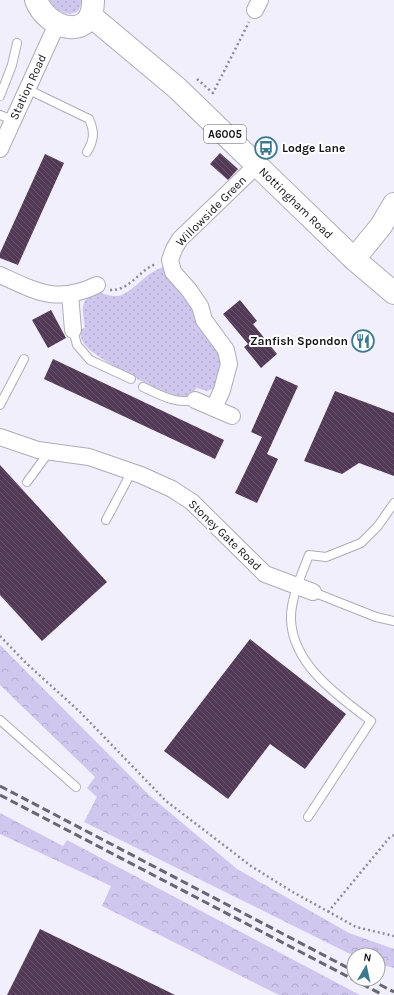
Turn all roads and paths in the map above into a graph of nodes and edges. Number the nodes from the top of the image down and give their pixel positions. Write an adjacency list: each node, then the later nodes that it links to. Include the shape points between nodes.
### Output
1 (36, 0): 4 (main road, via 45,16)
2 (258, 5): 6 (path, via 213,93)
3 (92, 8): 4 (main road, via 86,23 70,28); 12 (main road, Nottingham Road / A6005)
4 (57, 24): 7 (street, Station Road)
5 (17, 43): 8 (lane)
6 (196, 78)
7 (27, 89): 9 (street, Station Road); 11 (lane, via 89,119 94,129)
8 (0, 96)
9 (7, 117): 10 (street, Station Road)
10 (0, 149)
11 (88, 152)
12 (257, 165): 14 (main road, Nottingham Road / A6005); 15 (street, Willowside Green, via 180,239)
13 (394, 204): 14 (main road, via 381,226)
14 (354, 259): 18 (main road, Nottingham Road / A6005)
15 (170, 260): 17 (path, via 146,268 123,288 105,290); 26 (street, Willowside Green, via 173,272 190,290 200,306 204,320 226,350 229,364)
16 (0, 275): 19 (street, via 38,292)
17 (97, 285): 19 (street, via 80,293)
18 (394, 293)
19 (70, 294): 20 (street)
20 (73, 330): 22 (lane, via 77,345 90,360)
21 (24, 359): 25 (lane)
22 (131, 379)
23 (142, 387): 24 (lane, via 176,401)
24 (194, 400): 26 (street)
25 (0, 405)
26 (214, 408): 27 (street)
27 (232, 416)
28 (0, 437): 29 (street, Stoney Gate Road)
29 (49, 452): 30 (street, Stoney Gate Road, via 89,457); 31 (lane)
30 (132, 472): 33 (lane); 34 (street, Stoney Gate Road, via 172,489 192,502 265,574)
31 (27, 482)
32 (394, 503): 34 (lane, via 378,526 361,543 326,557 309,555)
33 (106, 520)
34 (297, 586): 35 (street, Stoney Gate Road); 40 (lane, via 291,619 300,654 340,698 371,721)
35 (313, 592): 36 (lane, via 376,617)
36 (394, 621)
37 (0, 636): 42 (path, via 80,712 166,801 251,866)
38 (0, 720): 39 (lane)
39 (76, 787)
40 (308, 817)
41 (394, 835): 42 (path)
42 (328, 912): 43 (path, via 356,927)
43 (394, 936)

